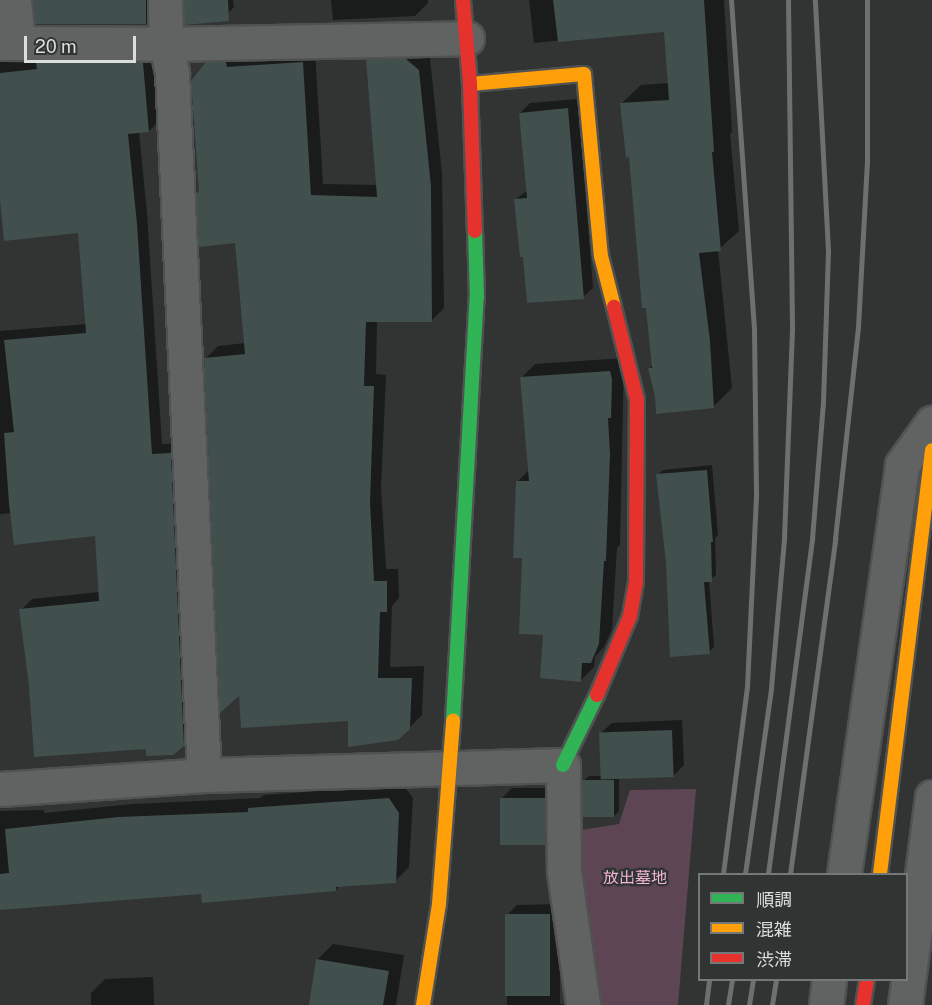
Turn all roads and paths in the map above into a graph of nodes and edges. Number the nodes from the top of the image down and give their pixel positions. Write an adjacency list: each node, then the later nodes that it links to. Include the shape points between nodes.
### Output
1 (14, 0): 5 (street)
2 (165, 0): 6 (street)
3 (463, 0): 4 (street)
4 (467, 38): 6 (street); 7 (street)
5 (9, 43): 6 (street)
6 (166, 44): 12 (street, via 172,74)
7 (470, 84): 10 (street, via 584,74 601,256 637,400 636,582 630,616); 11 (street, via 477,297)
8 (932, 423): 15 (street, via 902,465)
9 (932, 450): 16 (street)
10 (563, 765): 11 (street); 20 (street, via 564,871)
11 (450, 766): 12 (street); 19 (street, via 439,904)
12 (204, 775): 13 (street)
13 (0, 789)
14 (932, 797): 23 (street)
15 (844, 873)
16 (880, 873)
17 (829, 981): 21 (street)
18 (867, 981): 22 (street)
19 (423, 1005)
20 (583, 1005)
21 (826, 1005)
22 (863, 1005)
23 (905, 1005)

